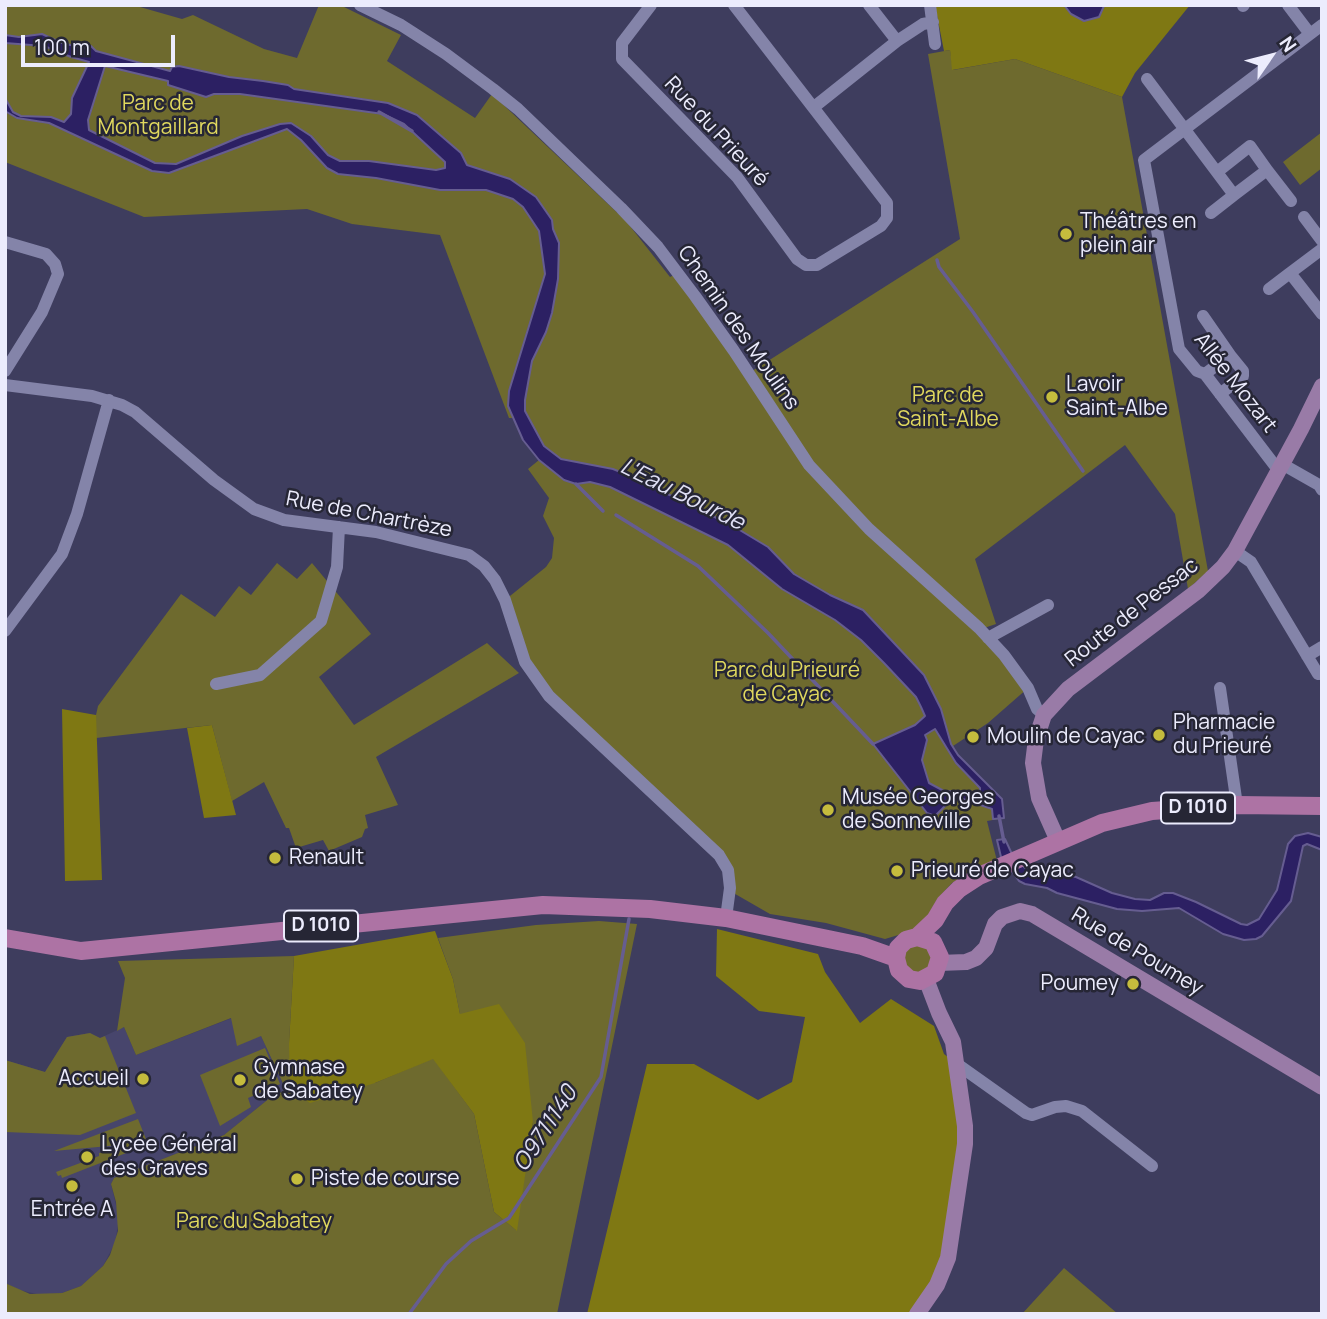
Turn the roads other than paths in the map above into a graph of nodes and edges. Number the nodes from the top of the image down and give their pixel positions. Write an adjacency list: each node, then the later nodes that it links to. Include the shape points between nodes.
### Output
1 (360, 5): 7 (street, Chemin des Moulins)
2 (651, 5): 14 (street, Rue du Prieuré, via 622,43 622,59 737,177 797,259 812,265 881,226 888,213 884,198)
3 (734, 5): 14 (street, Rue du Prieuré)
4 (869, 5): 11 (street)
5 (930, 5): 8 (street)
6 (1288, 5): 10 (street)
7 (388, 11): 42 (street, Chemin des Moulins, via 519,109 621,208 695,296 817,474 869,529)
8 (933, 22): 11 (street); 12 (street)
9 (1322, 25): 10 (street, Allée Mozart)
10 (1310, 34): 15 (street, Allée Mozart)
11 (897, 41): 14 (street)
12 (934, 44)
13 (1147, 79): 15 (street)
14 (814, 107)
15 (1184, 129): 17 (street); 31 (street, Allée Mozart, via 1144,160 1179,348 1197,371)
16 (1267, 170): 17 (street, via 1250,146); 18 (street); 19 (street)
17 (1217, 172): 18 (street)
18 (1234, 195): 20 (street)
19 (1291, 201)
20 (1211, 213)
21 (1304, 217): 22 (street)
22 (1322, 241)
23 (5, 242): 30 (street, via 46,254 58,274 42,312)
24 (1322, 249): 25 (street)
25 (1290, 273): 26 (street); 27 (street)
26 (1269, 289)
27 (1319, 305)
28 (1203, 316): 29 (street)
29 (1230, 355): 31 (street); 34 (street, via 1242,376)
30 (5, 371)
31 (1205, 374): 34 (street, Allée Mozart)
32 (5, 385): 35 (street, Rue de Chartrèze)
33 (1322, 386): 36 (street, Route de Pessac)
34 (1220, 394): 36 (street, Allée Mozart)
35 (109, 400): 38 (street, Rue de Chartrèze, via 135,412 254,509 284,520); 41 (street, via 62,554)
36 (1280, 468): 37 (street); 39 (street, Route de Pessac)
37 (1322, 489)
38 (339, 527): 46 (street, via 337,567 321,621 260,674); 52 (street, Rue de Chartrèze, via 457,550 484,566 505,600 525,662 549,696 719,855 728,870)
39 (1235, 551): 44 (street, via 1251,562); 48 (street, Route de Pessac, via 1199,590 1069,689)
40 (1048, 605): 42 (street)
41 (5, 631)
42 (988, 638): 48 (street, Chemin des Moulins)
43 (1322, 647): 44 (street)
44 (1307, 656): 45 (street)
45 (1318, 674)
46 (216, 684)
47 (1220, 688): 49 (street)
48 (1044, 715): 51 (street, Route de Pessac, via 1033,763 1040,798)
49 (1237, 805): 50 (main road, D 1010); 51 (main road, D 1010, via 1137,814)
50 (1322, 806)
51 (1058, 841): 55 (main road, D 1010, via 959,889)
52 (727, 914): 55 (main road, D 1010); 56 (main road, D 1010, via 592,900)
53 (5, 926): 56 (main road, D 1010)
54 (5, 938): 56 (main road, D 1010, via 66,950)
55 (912, 945): 57 (main road, via 939,952); 58 (main road, via 899,970 914,981)
56 (98, 949)
57 (939, 963): 58 (main road); 60 (street, Rue de Poumey, via 976,958 1002,917 1020,911 1032,914)
58 (926, 979): 59 (street, via 950,1034)
59 (957, 1064): 61 (street, via 1026,1113 1066,1106 1082,1111); 62 (street, via 965,1144 948,1258)
60 (1320, 1083)
61 (1152, 1166)
62 (917, 1314)

